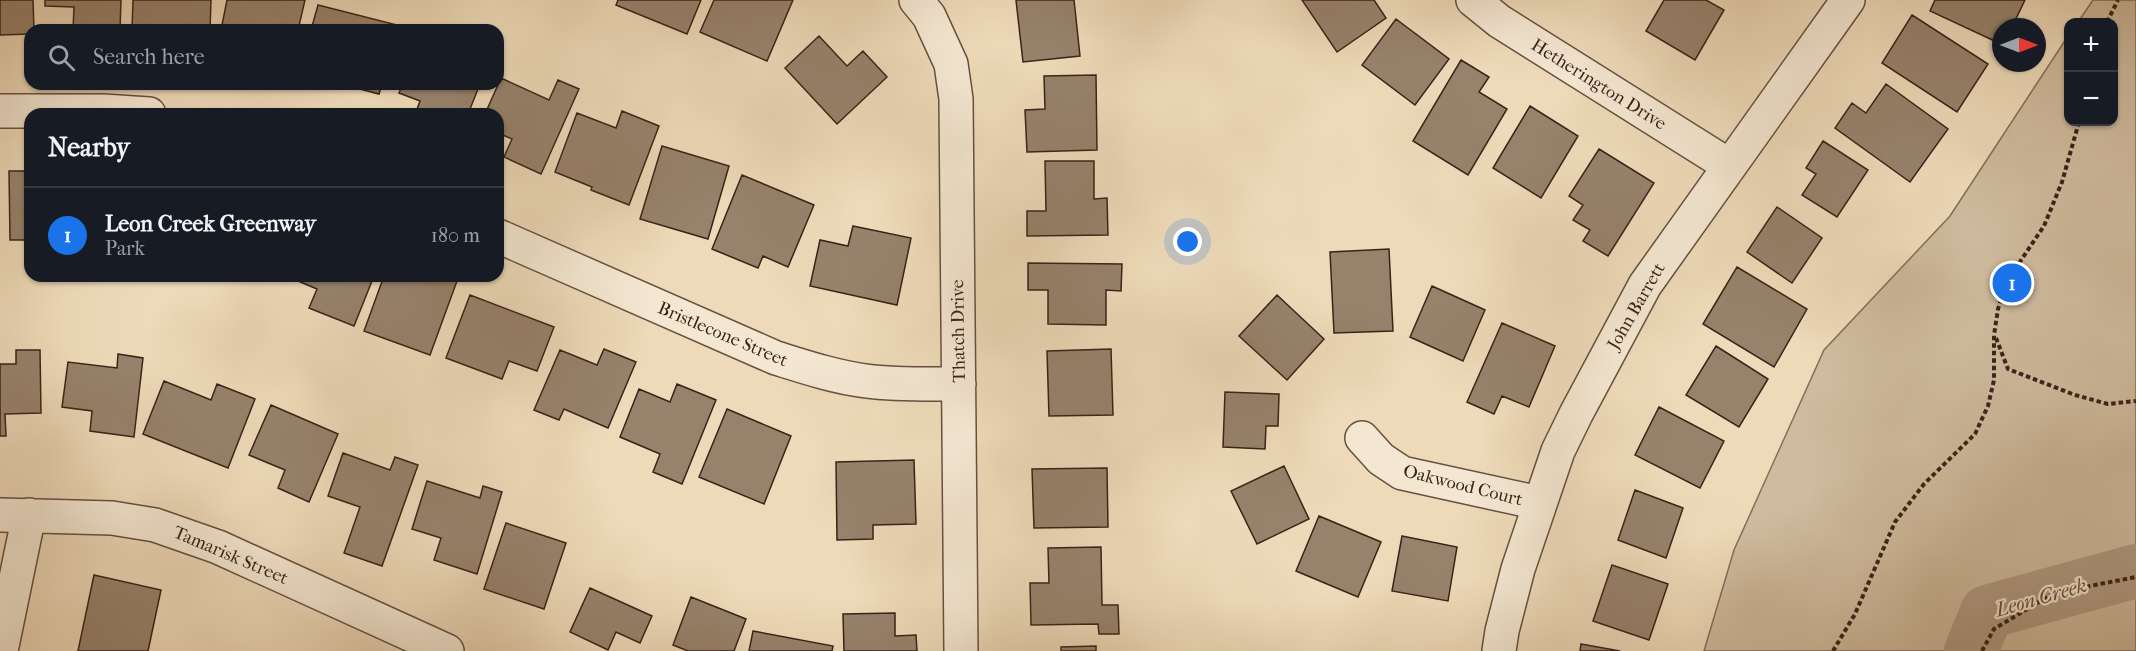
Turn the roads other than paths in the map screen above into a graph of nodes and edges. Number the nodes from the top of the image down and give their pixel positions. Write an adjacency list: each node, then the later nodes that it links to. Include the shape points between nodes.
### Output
1 (1473, 0): 6 (street, Hetherington Drive, via 1499,21)
2 (1848, 0): 6 (street, John Barrett)
3 (923, 8): 8 (street, Thatch Drive, via 951,64 956,99)
4 (0, 111): 5 (street)
5 (24, 111)
6 (1728, 165): 10 (street, John Barrett, via 1645,285 1558,451)
7 (504, 239): 8 (street, Bristlecone Street, via 776,358 865,381)
8 (959, 384): 14 (street, Thatch Drive)
9 (1362, 438): 10 (street, Oakwood Court, via 1381,459 1402,473)
10 (1539, 503): 15 (street, John Barrett, via 1518,569)
11 (15, 515): 12 (street); 13 (street, Tamarisk Street, via 112,518 155,525 218,547)
12 (1, 651)
13 (447, 651)
14 (961, 651)
15 (1499, 651)

